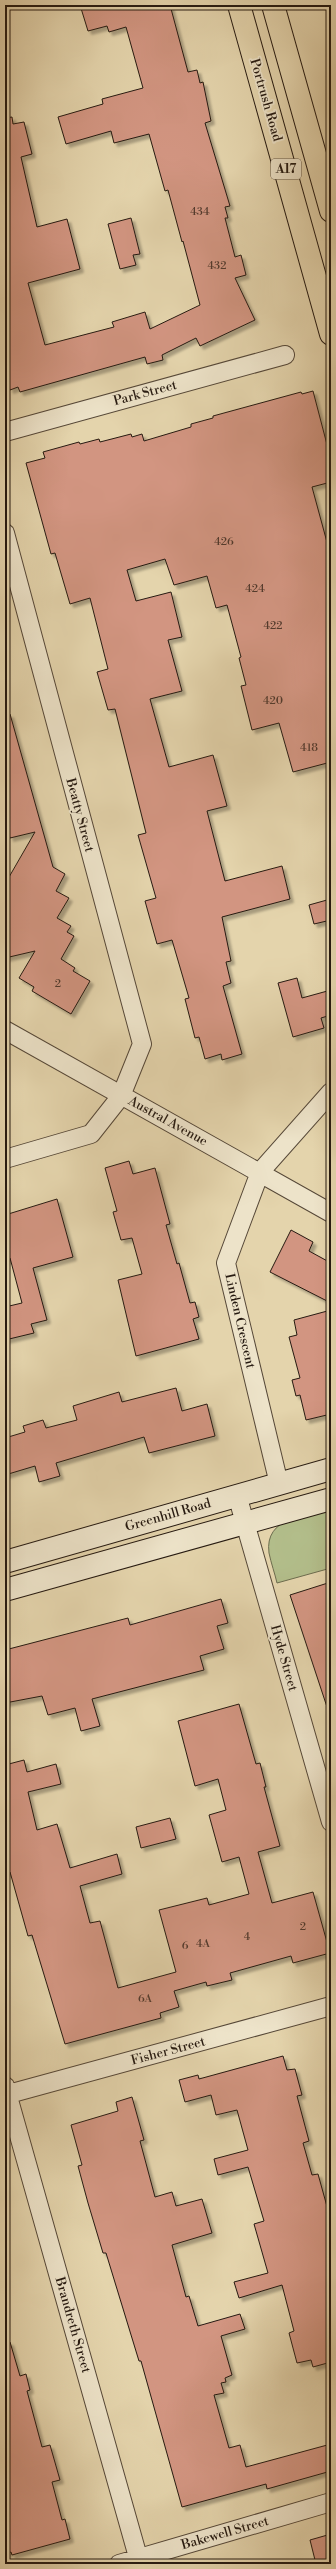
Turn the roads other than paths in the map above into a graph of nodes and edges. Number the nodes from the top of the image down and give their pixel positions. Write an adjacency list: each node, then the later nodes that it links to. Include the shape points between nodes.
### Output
1 (239, 5): 4 (highway, Portrush Road / A17)
2 (273, 5): 3 (highway, A17)
3 (331, 211)
4 (331, 334)
5 (285, 355): 6 (street, Park Street)
6 (5, 432)
7 (5, 533): 10 (street, Beatty Street, via 142,1044)
8 (5, 1030): 10 (street, Austral Avenue)
9 (331, 1092): 12 (street, Linden Crescent)
10 (121, 1096): 11 (street, Beatty Street, via 91,1134); 12 (street, Austral Avenue)
11 (5, 1159)
12 (260, 1172): 13 (street, Austral Avenue); 15 (street, Linden Crescent, via 226,1263)
13 (331, 1213)
14 (331, 1469): 15 (main road, Greenhill Road)
15 (279, 1484): 16 (main road, Greenhill Road)
16 (237, 1495): 18 (street, Hyde Street); 19 (main road, Greenhill Road)
17 (331, 1500): 18 (main road)
18 (244, 1522): 20 (main road); 21 (street, Hyde Street)
19 (5, 1562)
20 (5, 1590)
21 (331, 1822)
22 (331, 2006): 23 (street, Fisher Street)
23 (6, 2092): 25 (street, Brandreth Street)
24 (331, 2502): 25 (street, Bakewell Street)
25 (139, 2561): 26 (street, Bakewell Street)
26 (118, 2564)

